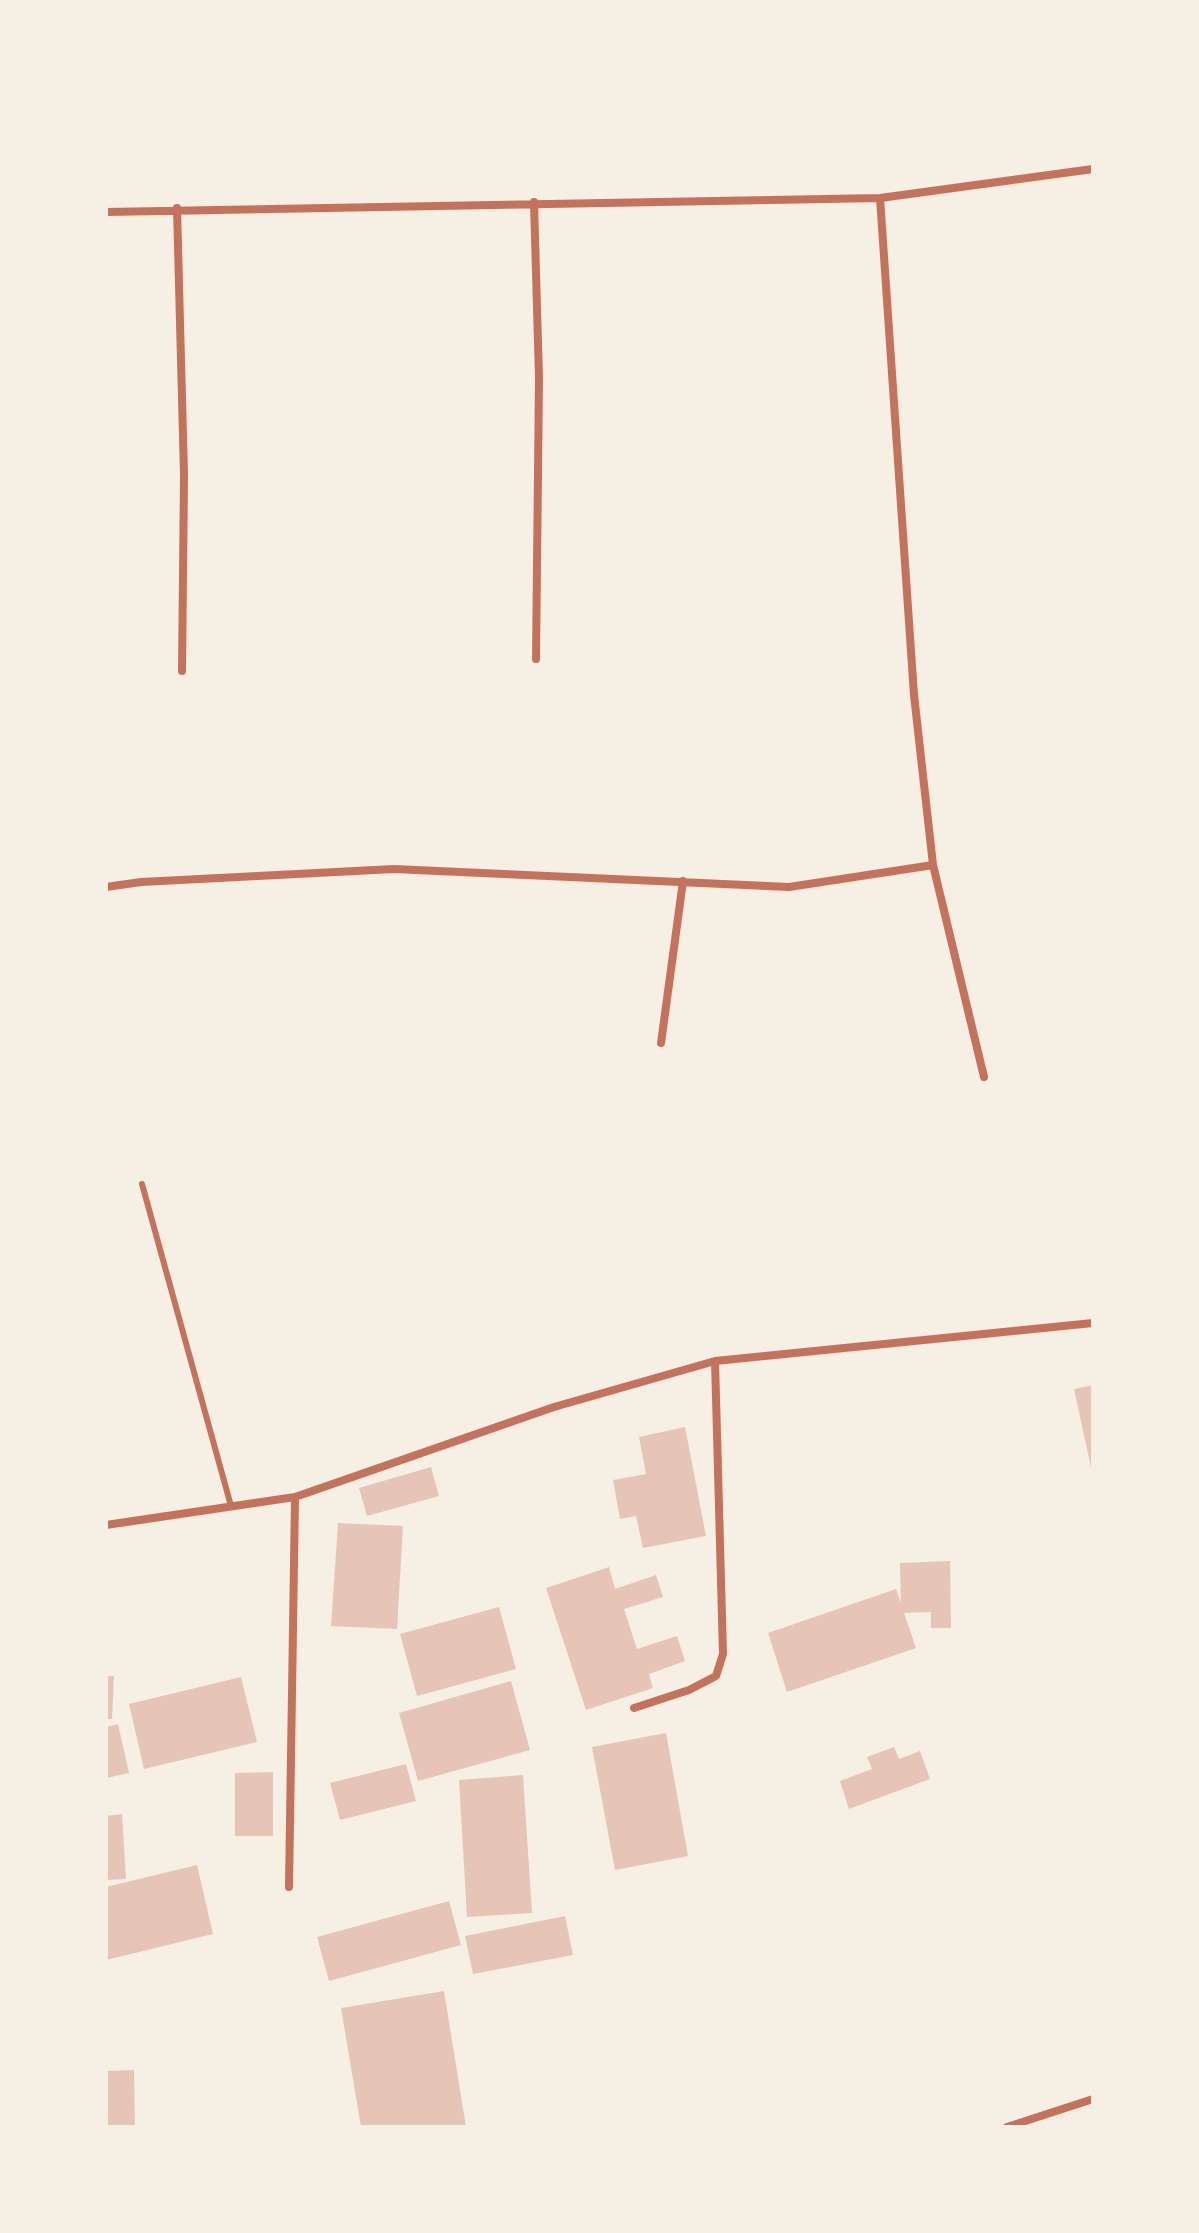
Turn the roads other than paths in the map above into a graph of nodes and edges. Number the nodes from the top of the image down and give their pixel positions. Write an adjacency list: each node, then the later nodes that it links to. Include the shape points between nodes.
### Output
1 (1093, 169): 2 (street)
2 (880, 198): 3 (street); 8 (street, via 914,695)
3 (534, 202): 4 (street); 6 (street, via 539,378)
4 (177, 208): 5 (street); 7 (street, via 184,475)
5 (106, 212)
6 (536, 659)
7 (182, 671)
8 (933, 865): 9 (street, via 789,887); 12 (street)
9 (683, 881): 10 (street, via 394,869); 11 (street)
10 (106, 887)
11 (661, 1043)
12 (984, 1077)
13 (142, 1184): 17 (lane)
14 (1093, 1323): 15 (street)
15 (715, 1361): 16 (street, via 554,1407); 19 (street, via 723,1654 716,1676)
16 (295, 1497): 17 (street); 20 (street)
17 (231, 1506): 18 (street)
18 (106, 1525)
19 (634, 1708)
20 (289, 1887)
21 (1093, 2099): 22 (street)
22 (1007, 2127)

